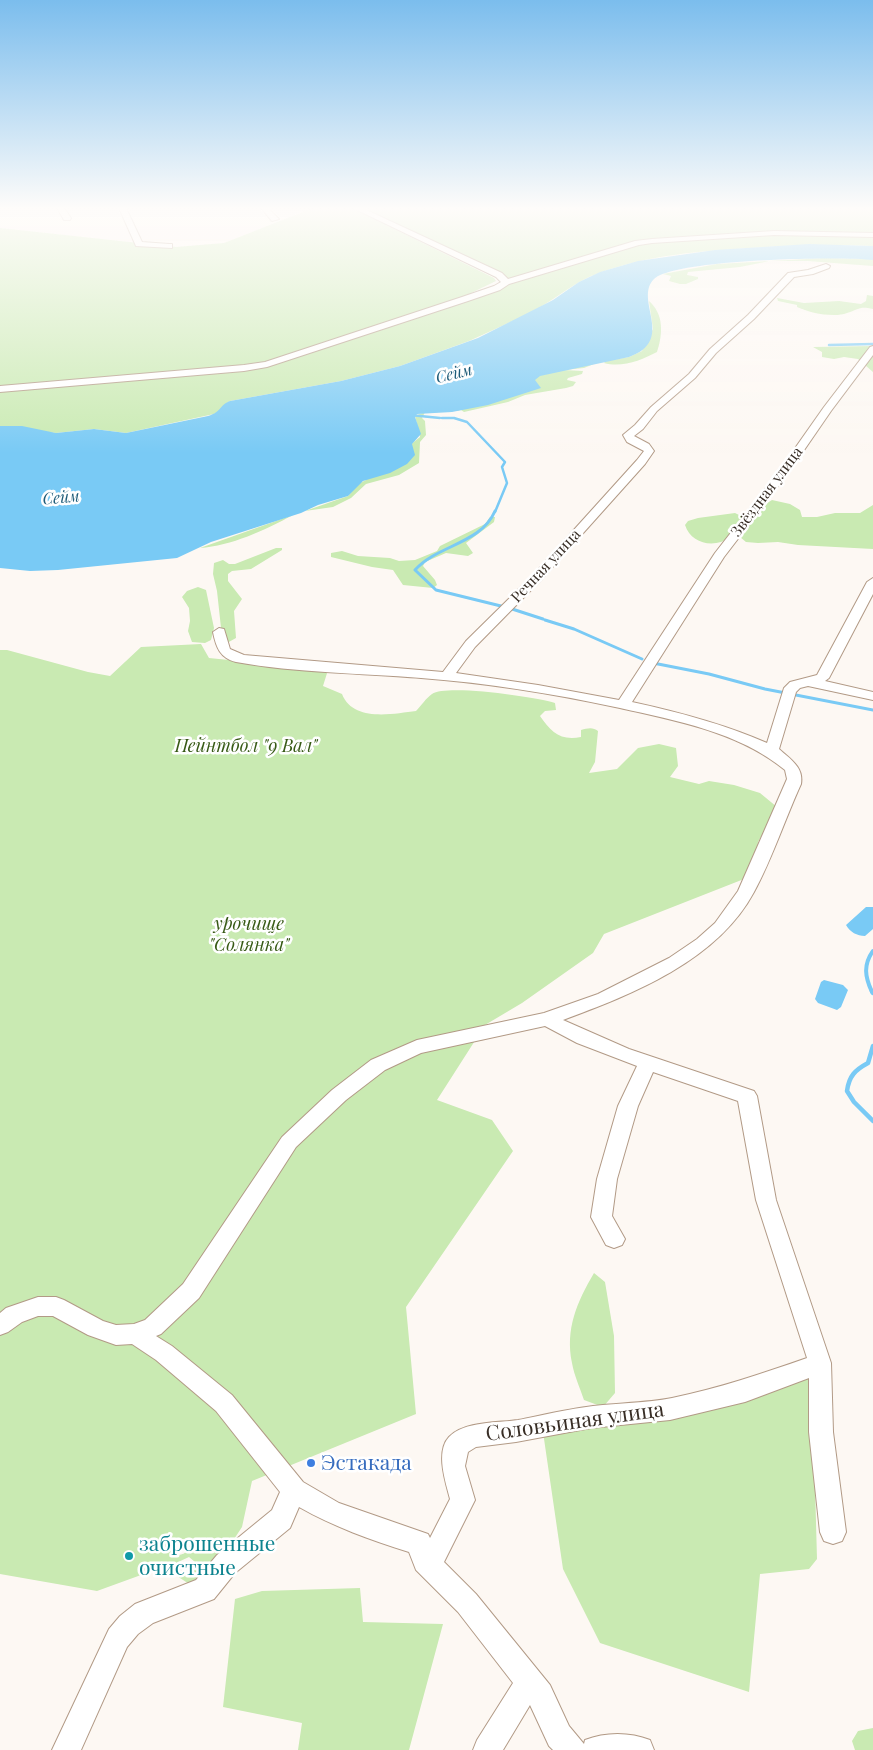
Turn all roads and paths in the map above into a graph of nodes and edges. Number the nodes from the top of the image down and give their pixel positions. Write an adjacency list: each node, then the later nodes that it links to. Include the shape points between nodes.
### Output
1 (492, 290): 4 (street, via 267,364)
2 (777, 290): 7 (street, Речная улица, via 713,351 692,376 628,435 649,451 640,463 621,488)
3 (873, 348): 10 (street, Звёздная улица, via 719,556)
4 (0, 389)
5 (873, 582): 8 (street, via 822,678)
6 (219, 632): 7 (street, via 222,649 236,658)
7 (449, 672): 10 (street)
8 (805, 682): 9 (street); 11 (street, via 795,685 788,693 773,746)
9 (873, 696)
10 (623, 705): 11 (street, via 703,724)
11 (769, 750): 12 (street, via 790,765 795,775 793,784 746,892 721,927 704,943 640,981)
12 (547, 1019): 13 (street, via 566,1031); 16 (street, via 417,1047 378,1065 339,1095 289,1142 191,1291 153,1327)
13 (648, 1063): 14 (street, via 628,1106 607,1179 601,1217); 17 (street, via 747,1096 766,1200)
14 (614, 1239)
15 (0, 1325): 16 (street, via 14,1315 38,1306 56,1307 116,1335)
16 (135, 1334): 18 (street, via 164,1353 224,1403)
17 (820, 1363): 19 (street, via 821,1432); 20 (street, Соловьиная улица, via 745,1391 670,1409 591,1417 516,1432 473,1436 457,1445 453,1466 463,1500)
18 (294, 1490): 20 (street, via 331,1512 419,1543); 22 (street, via 281,1518 226,1564 205,1590 144,1613 129,1625 118,1638)
19 (832, 1532)
20 (429, 1565): 21 (street, via 467,1604)
21 (529, 1682): 23 (street); 24 (street, via 540,1695 558,1736)
22 (66, 1750)
23 (487, 1750)
24 (572, 1750)
25 (595, 1750): 26 (street)
26 (640, 1750)

